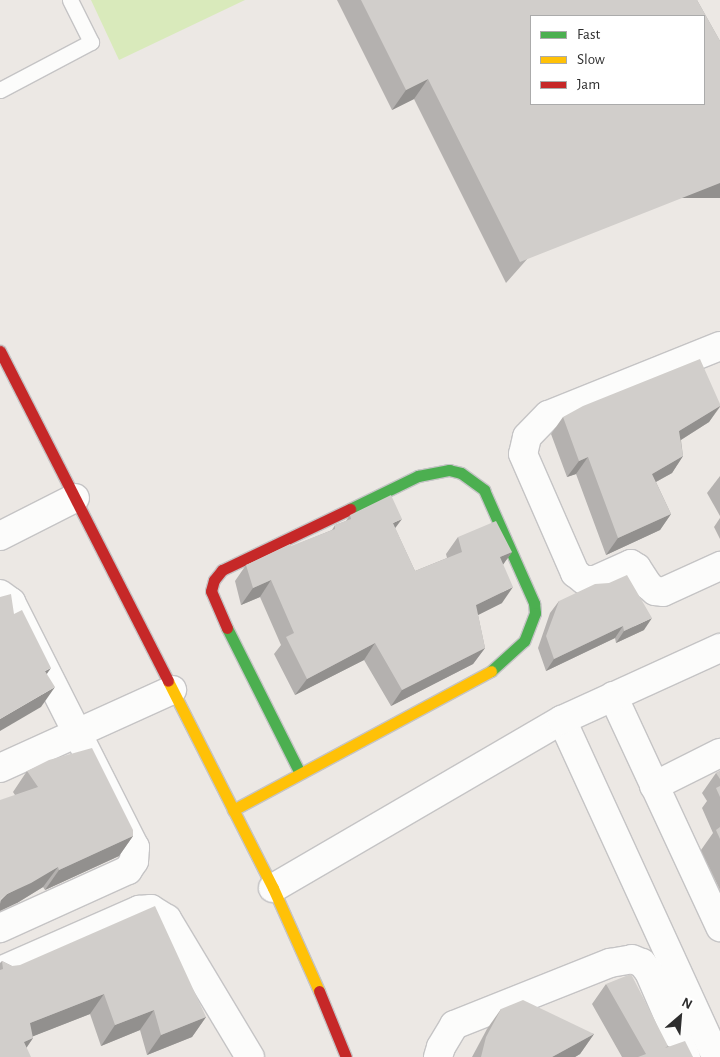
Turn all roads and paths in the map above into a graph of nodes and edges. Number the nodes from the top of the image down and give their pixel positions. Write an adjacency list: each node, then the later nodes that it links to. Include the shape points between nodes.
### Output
1 (70, 0): 2 (lane, via 91,42)
2 (0, 90)
3 (720, 346): 7 (street, via 548,415 527,437 523,454 575,573 584,580 595,580 630,564 637,568 648,586 663,592)
4 (0, 351): 5 (street)
5 (75, 498): 6 (street); 10 (street)
6 (0, 536)
7 (720, 566)
8 (0, 594): 13 (street, via 11,602)
9 (720, 648): 11 (street)
10 (172, 690): 13 (street); 18 (street)
11 (613, 696): 12 (street); 17 (street)
12 (562, 720): 19 (street); 27 (street)
13 (78, 734): 15 (street); 21 (street, via 135,847 134,861 128,870)
14 (720, 753): 17 (street)
15 (0, 768)
16 (300, 773): 16 (street, via 214,602 214,580 222,570 418,476 449,470 460,473 484,490 534,603 535,613 524,642 483,677); 18 (street)
17 (654, 786): 20 (street)
18 (233, 810): 19 (street)
19 (273, 888): 24 (street)
20 (720, 927)
21 (0, 928)
22 (0, 971): 23 (street, via 139,910 151,909 167,919)
23 (250, 1057)
24 (346, 1057)
25 (438, 1057): 26 (street, via 454,1025 610,962 632,959 642,963 649,972)
26 (686, 1057)
27 (716, 1057)

